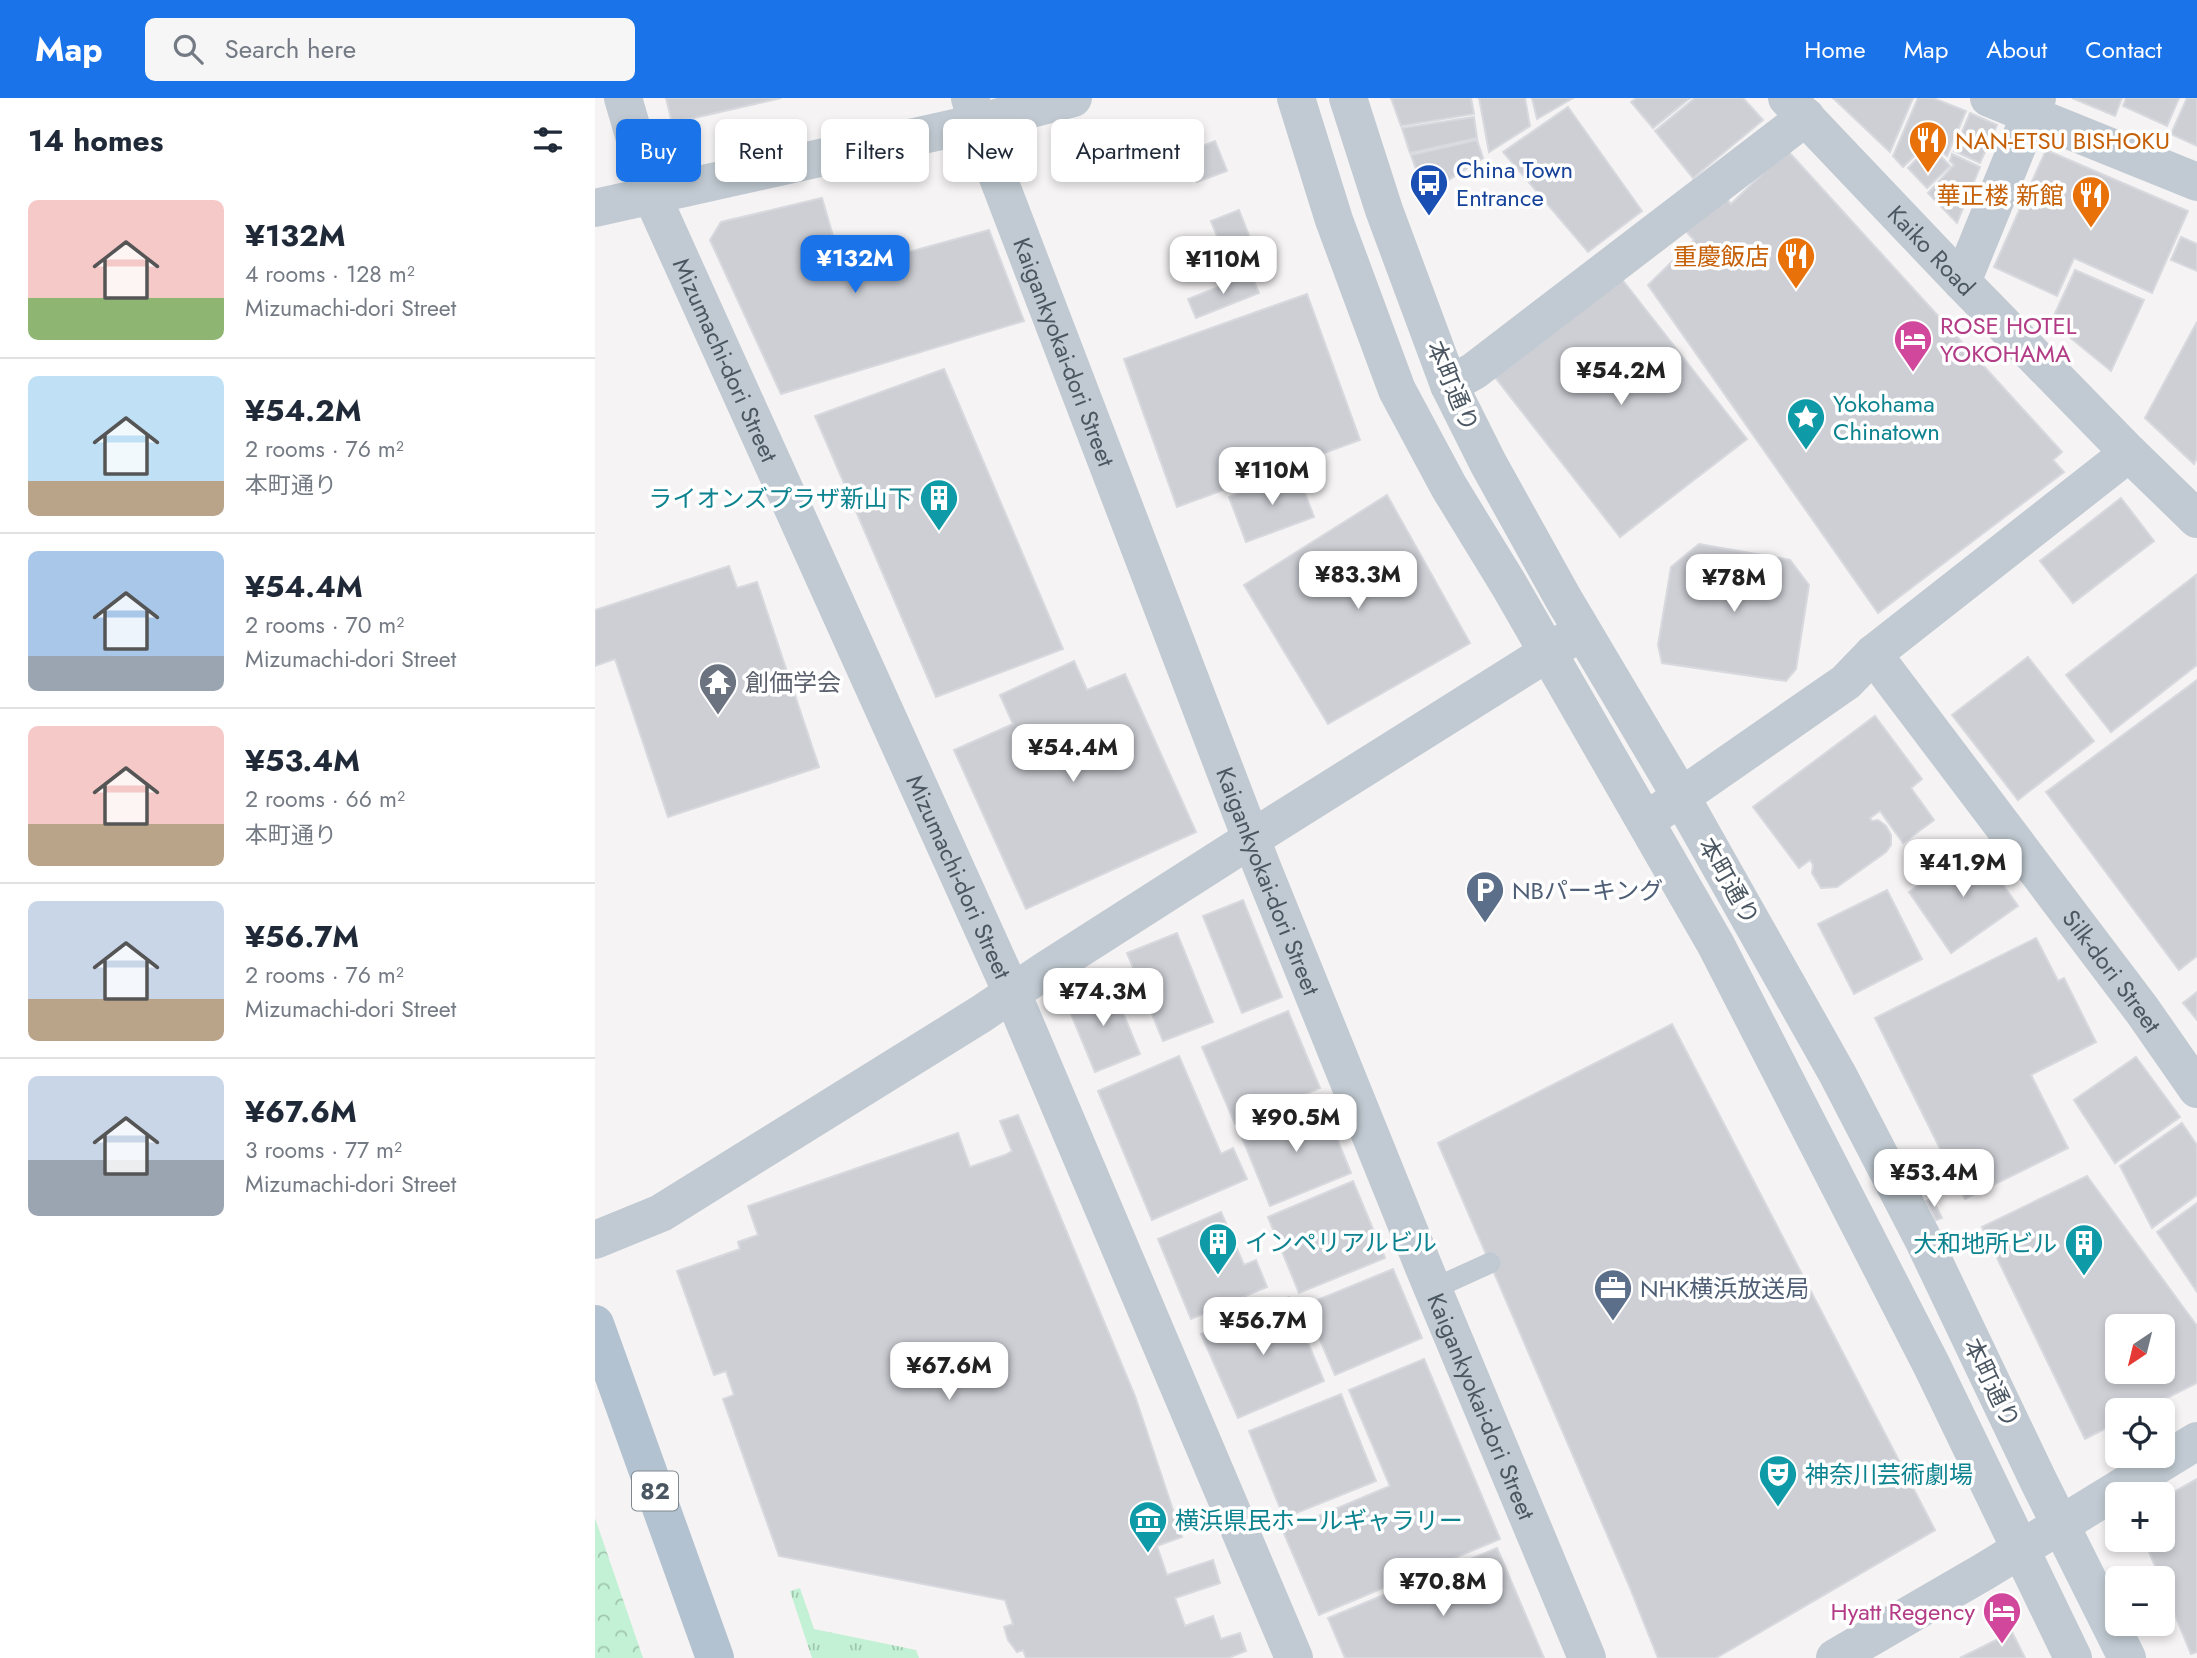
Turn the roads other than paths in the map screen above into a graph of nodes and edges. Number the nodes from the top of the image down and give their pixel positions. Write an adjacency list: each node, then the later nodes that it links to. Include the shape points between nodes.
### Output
1 (623, 98): 10 (street, Mizumachi-dori Street)
2 (1073, 98): 8 (street)
3 (1296, 98): 17 (street, 本町通り, via 1338,231 1397,390)
4 (1348, 98): 13 (street, 本町通り)
5 (1989, 98): 6 (street)
6 (2034, 106): 9 (street); 12 (street)
7 (1797, 108): 12 (street, Kaiko Road); 13 (street, via 1474,371)
8 (974, 111): 10 (street); 21 (street, Kaigankyokai-dori Street)
9 (2197, 182)
10 (652, 194): 11 (street); 22 (street, Mizumachi-dori Street)
11 (595, 208)
12 (1962, 282): 14 (street, Kaiko Road)
13 (1449, 384): 16 (street, 本町通り, via 1487,463)
14 (2129, 453): 15 (street, Kaiko Road); 18 (street)
15 (2197, 519)
16 (1583, 631): 17 (street); 19 (street, 本町通り)
17 (1547, 653): 20 (street, 本町通り); 21 (street)
18 (1873, 654): 19 (street, via 1846,682); 23 (street, Silk-dori Street)
19 (1680, 795): 20 (street); 29 (street, 本町通り, via 1838,1074)
20 (1646, 821): 30 (street, 本町通り, via 1716,944 1831,1166)
21 (1251, 839): 22 (street); 26 (street, Kaigankyokai-dori Street)
22 (1012, 993): 24 (street, via 661,1213); 32 (street, Mizumachi-dori Street)
23 (2197, 1089)
24 (595, 1240)
25 (1490, 1263): 26 (lane)
26 (1433, 1289): 33 (street, Kaigankyokai-dori Street)
27 (595, 1324): 31 (main road, 82)
28 (2197, 1441): 29 (street)
29 (2061, 1524): 30 (street); 36 (street, 本町通り)
30 (2021, 1549): 34 (street); 35 (street, 本町通り)
31 (715, 1658)
32 (1294, 1658)
33 (1587, 1658)
34 (1835, 1658)
35 (2073, 1658)
36 (2127, 1658)

